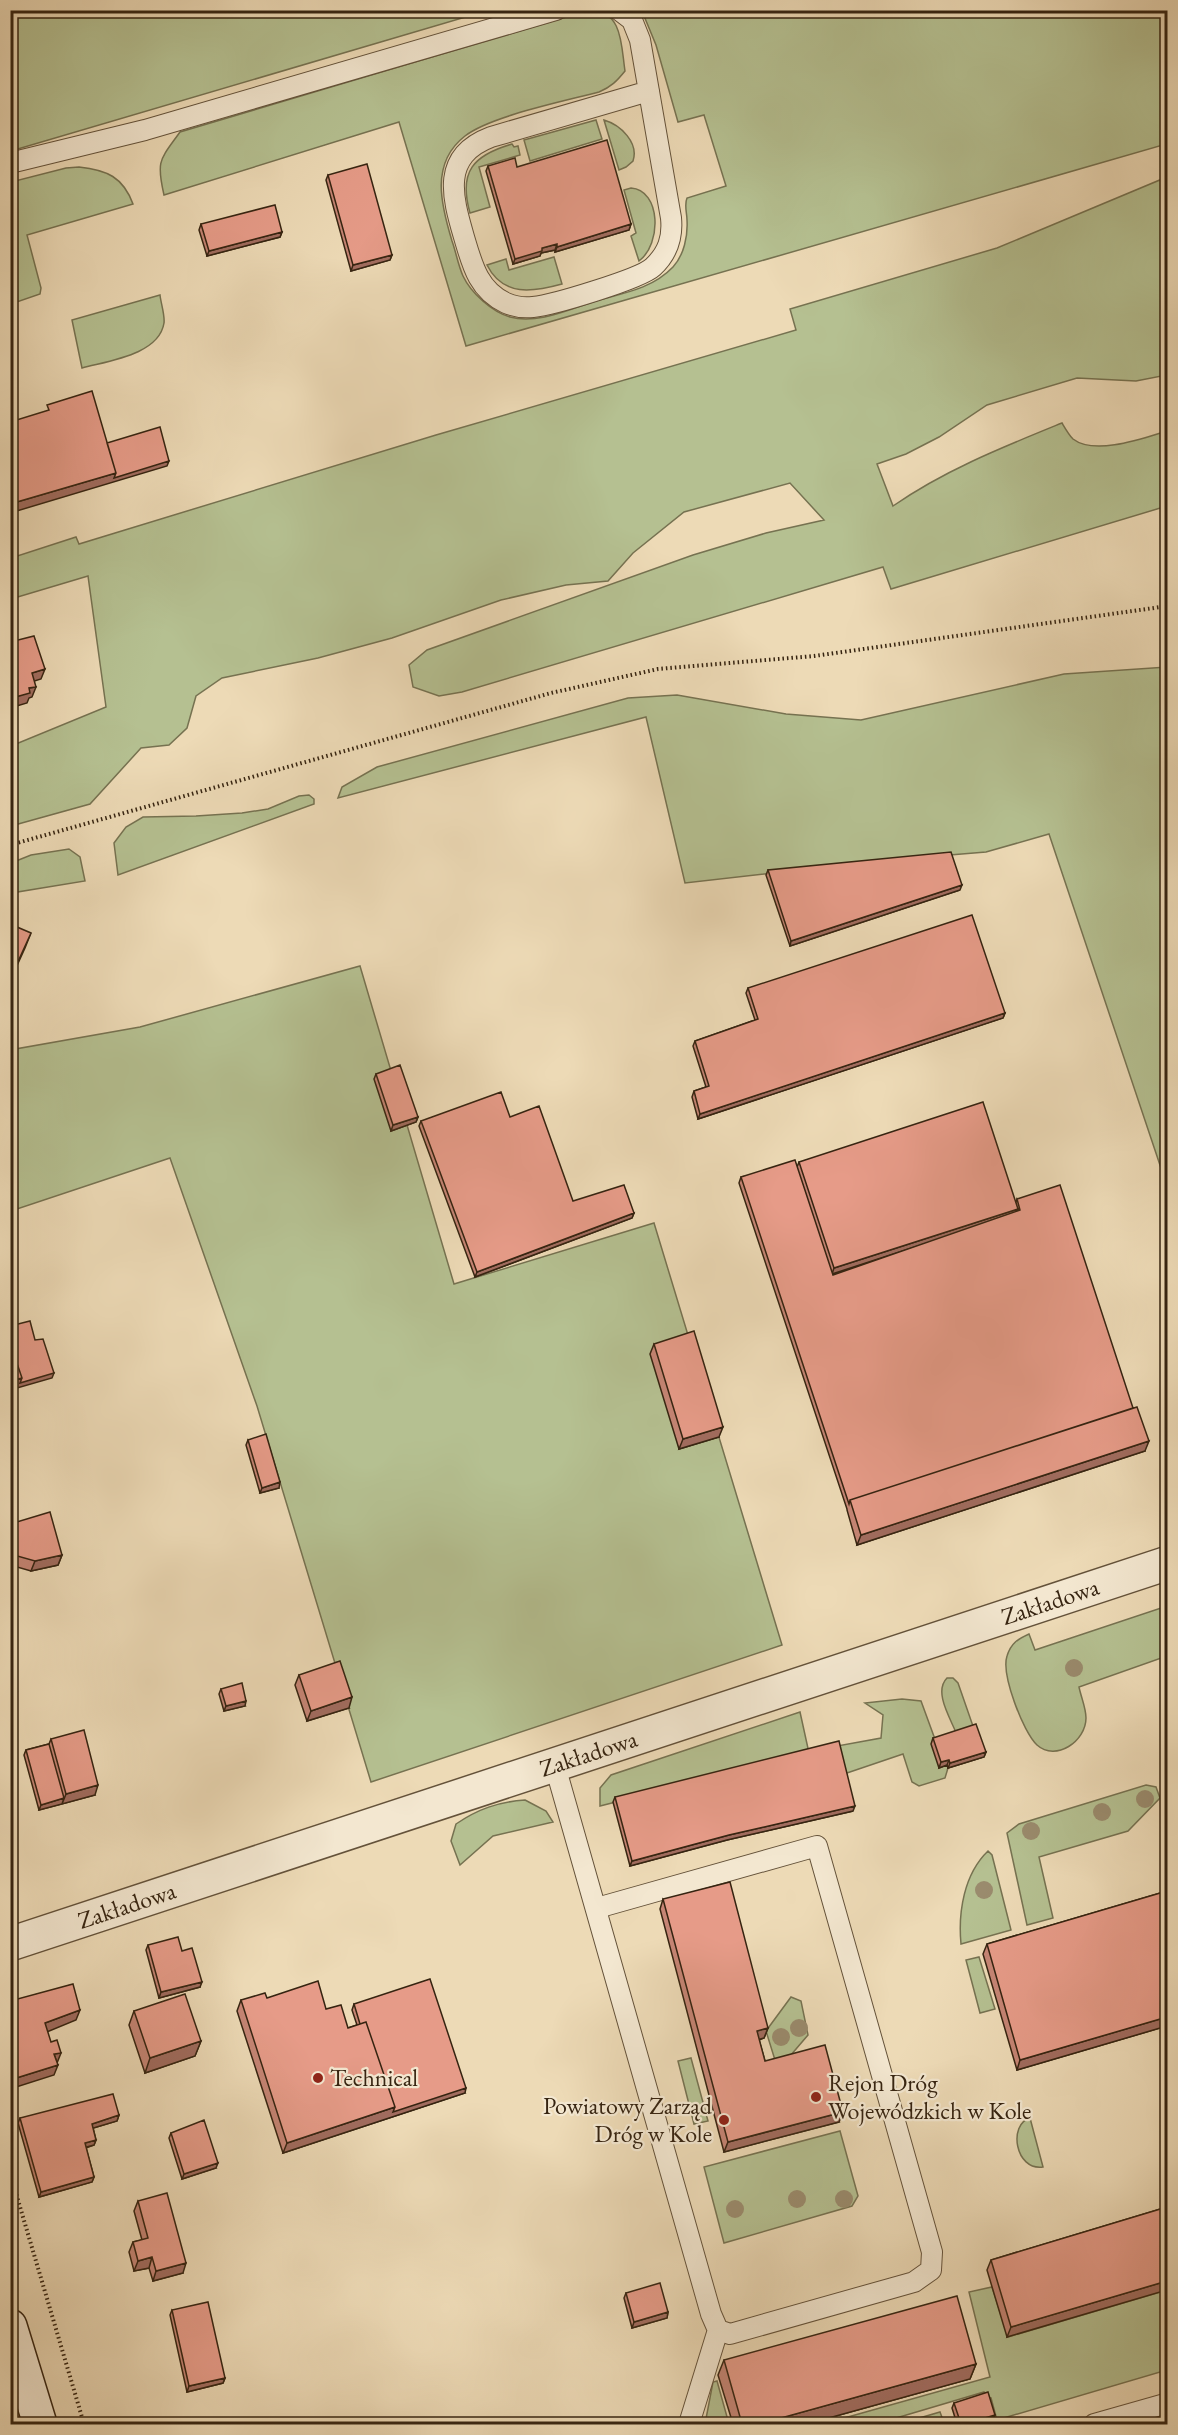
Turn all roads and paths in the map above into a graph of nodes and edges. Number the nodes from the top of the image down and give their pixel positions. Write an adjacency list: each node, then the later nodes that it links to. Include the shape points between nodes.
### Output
1 (556, 10): 4 (lane, via 145,130)
2 (619, 10): 3 (lane, via 637,30)
3 (649, 91): 3 (lane, via 671,218 666,251 638,277 543,305 519,307 491,294 475,272 453,198 455,173 464,156 491,137)
4 (10, 163)
5 (1167, 606): 6 (path, via 814,656 658,669 551,693)
6 (10, 845)
7 (1167, 1563): 8 (street, Zakładowa)
8 (555, 1766): 9 (lane); 10 (street, Zakładowa)
9 (597, 1908): 13 (lane); 13 (lane, via 817,1846 932,2252 931,2270 914,2282 730,2334)
10 (10, 1944)
11 (10, 2173): 16 (path)
12 (10, 2326): 15 (street)
13 (718, 2330): 17 (lane)
14 (1167, 2403): 18 (lane)
15 (40, 2424)
16 (84, 2424)
17 (689, 2424)
18 (1094, 2424)

